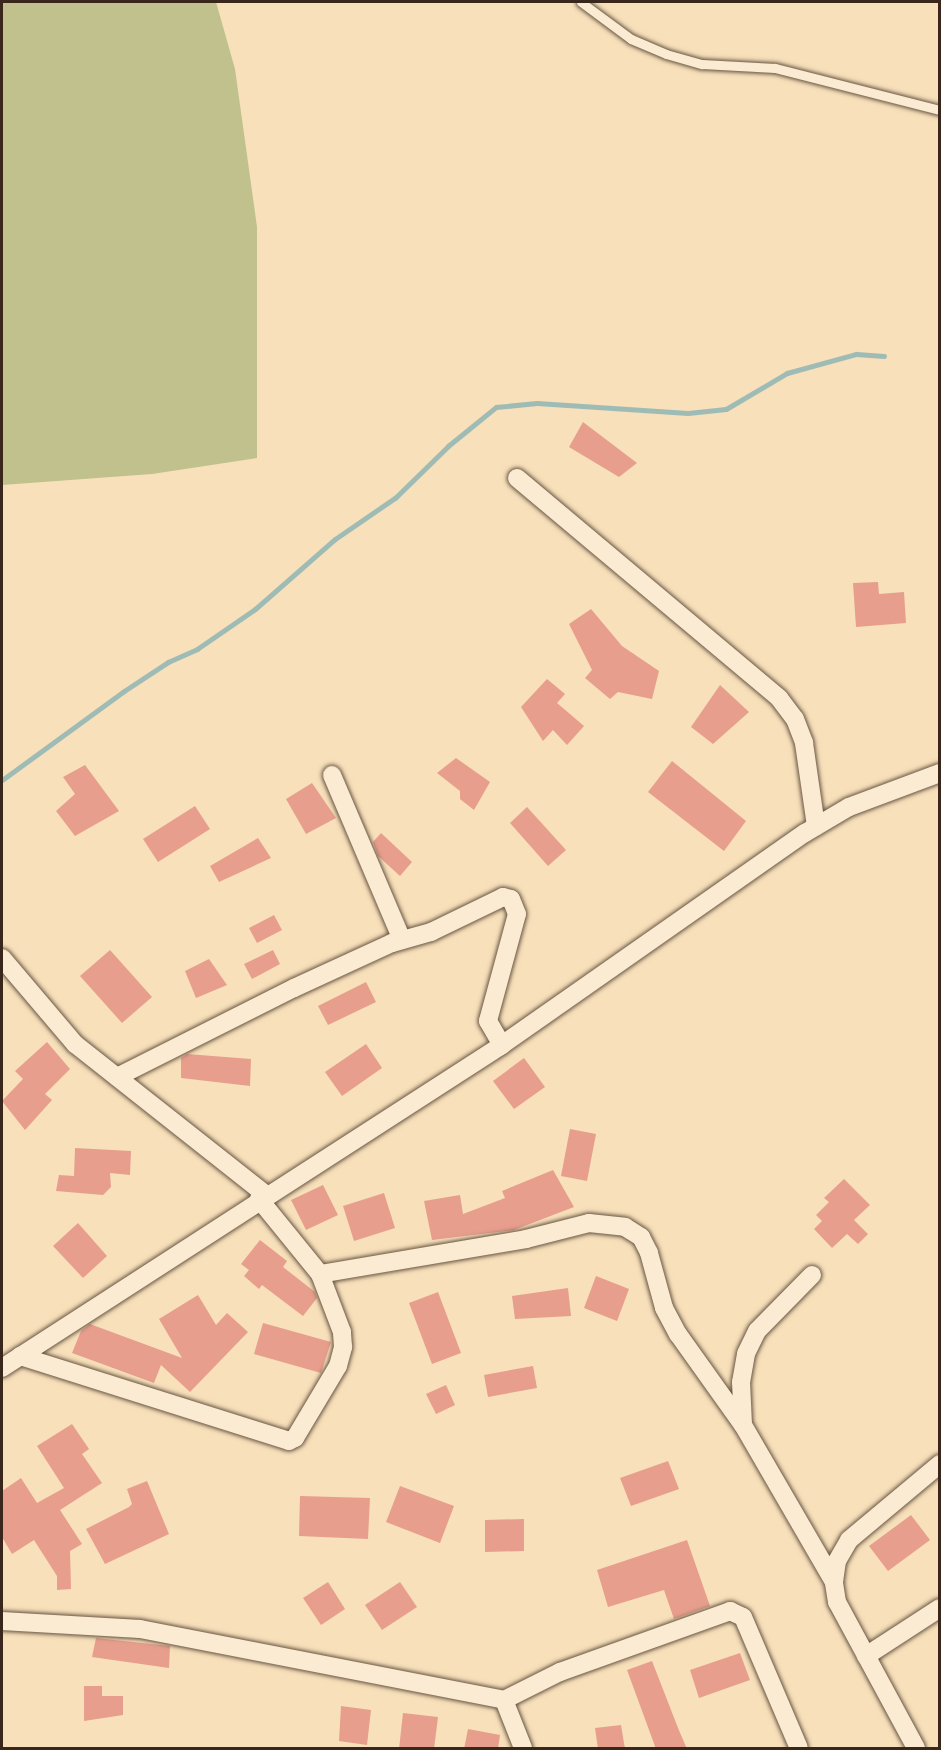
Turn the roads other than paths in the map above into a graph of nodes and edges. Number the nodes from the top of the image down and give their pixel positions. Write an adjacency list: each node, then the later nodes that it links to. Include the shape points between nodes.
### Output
1 (581, 2): 2 (lane, via 631,39 666,54 702,64 775,68)
2 (939, 110)
3 (517, 478): 6 (street, via 779,698 795,719 804,743)
4 (939, 773): 6 (street, via 849,807)
5 (332, 775): 7 (street)
6 (816, 826): 9 (street)
7 (402, 940): 9 (street, via 431,932 494,900 511,899 516,907 516,920 488,1021); 10 (street, via 294,988)
8 (2, 958): 10 (street, via 59,1027)
9 (502, 1045): 11 (street)
10 (117, 1077): 11 (street)
11 (263, 1197): 12 (street); 14 (street)
12 (320, 1274): 14 (street, via 342,1332 343,1347 338,1366 295,1438 289,1441); 16 (street, via 526,1239 589,1223 625,1227 640,1237 649,1253 664,1308 678,1334)
13 (812, 1275): 16 (street, via 757,1331 746,1354 741,1382)
14 (20, 1356): 15 (street)
15 (2, 1368)
16 (743, 1425): 18 (street)
17 (939, 1464): 18 (street, via 849,1540 837,1561)
18 (834, 1582): 21 (street, via 837,1602)
19 (939, 1608): 21 (street)
20 (2, 1622): 22 (street, via 140,1629)
21 (866, 1656): 25 (street)
22 (504, 1700): 23 (street); 24 (street, via 560,1672 730,1611 743,1617)
23 (523, 1749)
24 (800, 1749)
25 (916, 1749)

